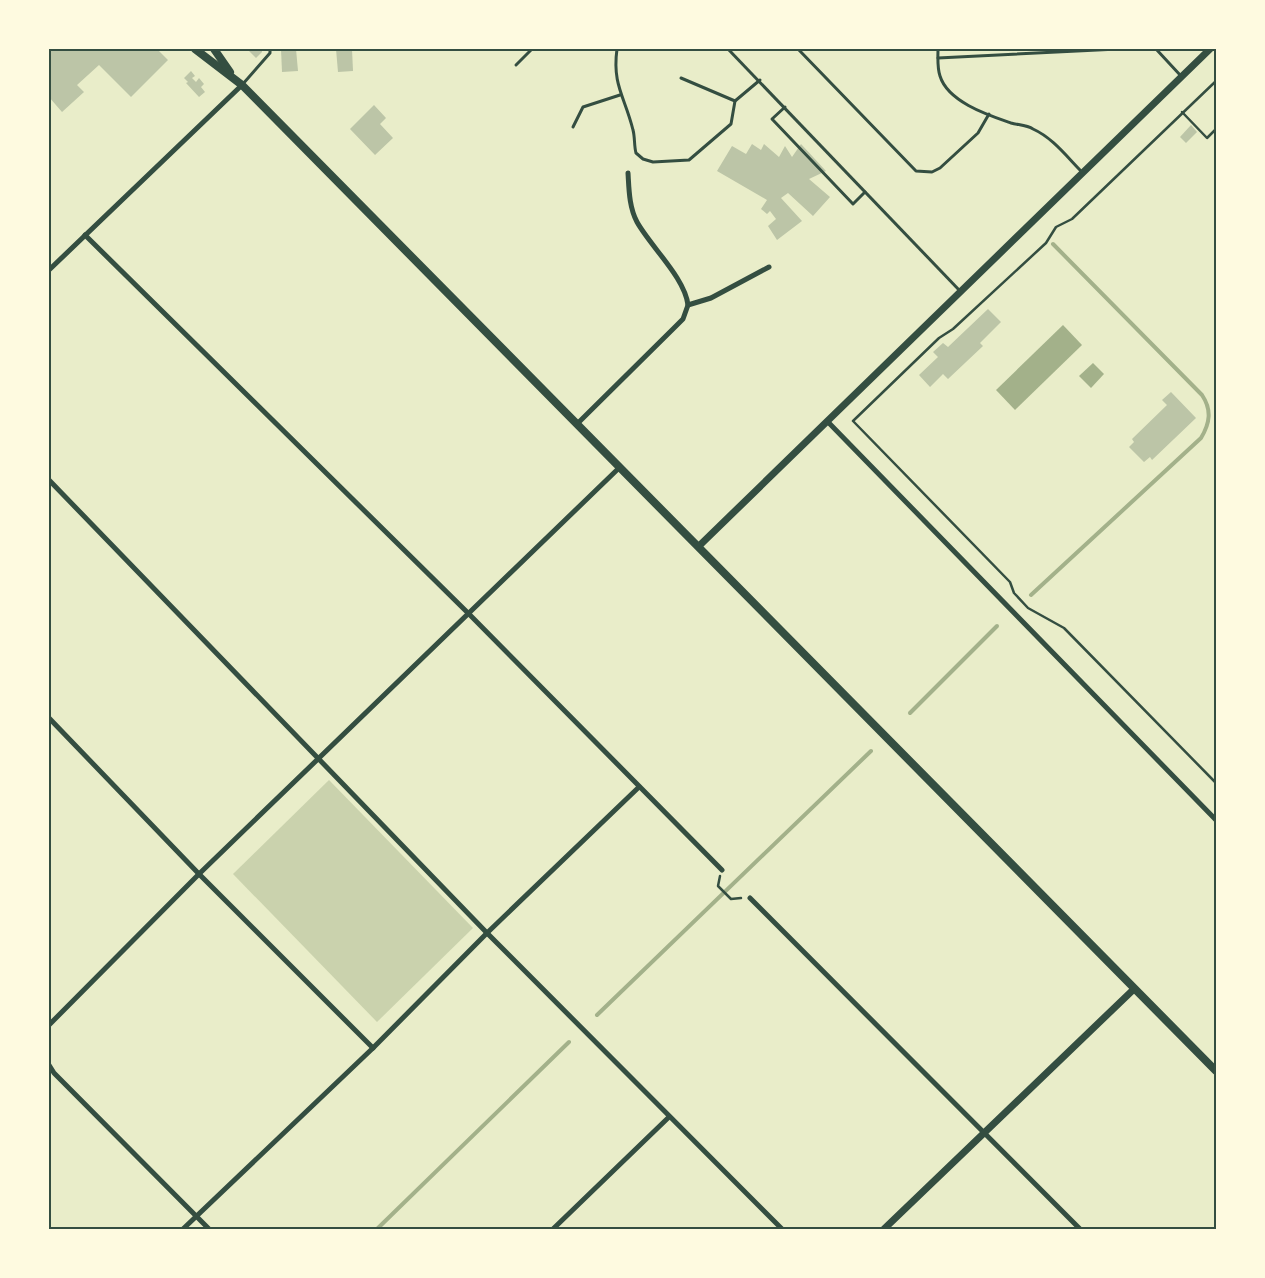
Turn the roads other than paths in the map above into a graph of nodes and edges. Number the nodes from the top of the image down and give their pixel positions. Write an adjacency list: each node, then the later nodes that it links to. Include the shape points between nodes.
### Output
1 (195, 49): 15 (main road)
2 (214, 49): 15 (main road)
3 (270, 49): 18 (lane)
4 (532, 49): 13 (lane)
5 (617, 49): 19 (lane, via 614,69)
6 (728, 49): 17 (lane)
7 (798, 49): 22 (lane, via 916,170 932,172 940,168 978,133)
8 (938, 49): 12 (lane)
9 (1118, 49): 12 (lane)
10 (1156, 49): 14 (lane)
11 (1210, 49): 14 (street)
12 (938, 58): 22 (lane, via 939,74 952,94)
13 (516, 65)
14 (1181, 76): 25 (street)
15 (234, 77): 18 (main road)
16 (681, 78): 20 (lane)
17 (760, 80): 20 (lane); 21 (lane)
18 (242, 85): 27 (street); 33 (main road)
19 (620, 95): 20 (lane, via 633,131 636,153 653,162 689,160 697,155 731,124); 23 (lane, via 583,108)
20 (735, 101)
21 (785, 107): 26 (lane); 26 (lane, via 772,119 853,204)
22 (989, 114): 25 (lane, via 1032,128 1055,145)
23 (573, 127)
24 (628, 173): 31 (street, via 631,206 637,222 681,286)
25 (1082, 173): 30 (street)
26 (865, 192): 30 (lane)
27 (85, 235): 29 (street); 37 (street)
28 (770, 267): 31 (street, via 711,298)
29 (49, 270)
30 (961, 292): 32 (street)
31 (688, 306): 33 (street, via 675,328)
32 (828, 422): 36 (street); 41 (street)
33 (577, 424): 34 (main road)
34 (620, 467): 36 (main road); 37 (street)
35 (49, 480): 39 (street)
36 (699, 546): 46 (main road)
37 (469, 614): 39 (street); 40 (street)
38 (49, 718): 43 (street)
39 (320, 759): 43 (street); 45 (street)
40 (639, 787): 42 (street); 45 (street)
41 (1216, 820)
42 (722, 870)
43 (199, 874): 47 (street); 50 (street)
44 (750, 898): 55 (street)
45 (487, 934): 50 (street); 54 (street)
46 (1134, 989): 52 (main road); 55 (street)
47 (60, 1012): 48 (street); 49 (street)
48 (49, 1018)
49 (49, 1025)
50 (373, 1048): 56 (street)
51 (49, 1065): 53 (street)
52 (1216, 1071)
53 (51, 1072): 56 (street)
54 (669, 1117): 59 (street); 60 (street)
55 (985, 1133): 61 (street); 62 (street)
56 (196, 1216): 57 (street); 58 (street)
57 (183, 1229)
58 (210, 1229)
59 (553, 1229)
60 (782, 1229)
61 (884, 1229)
62 (1080, 1229)

